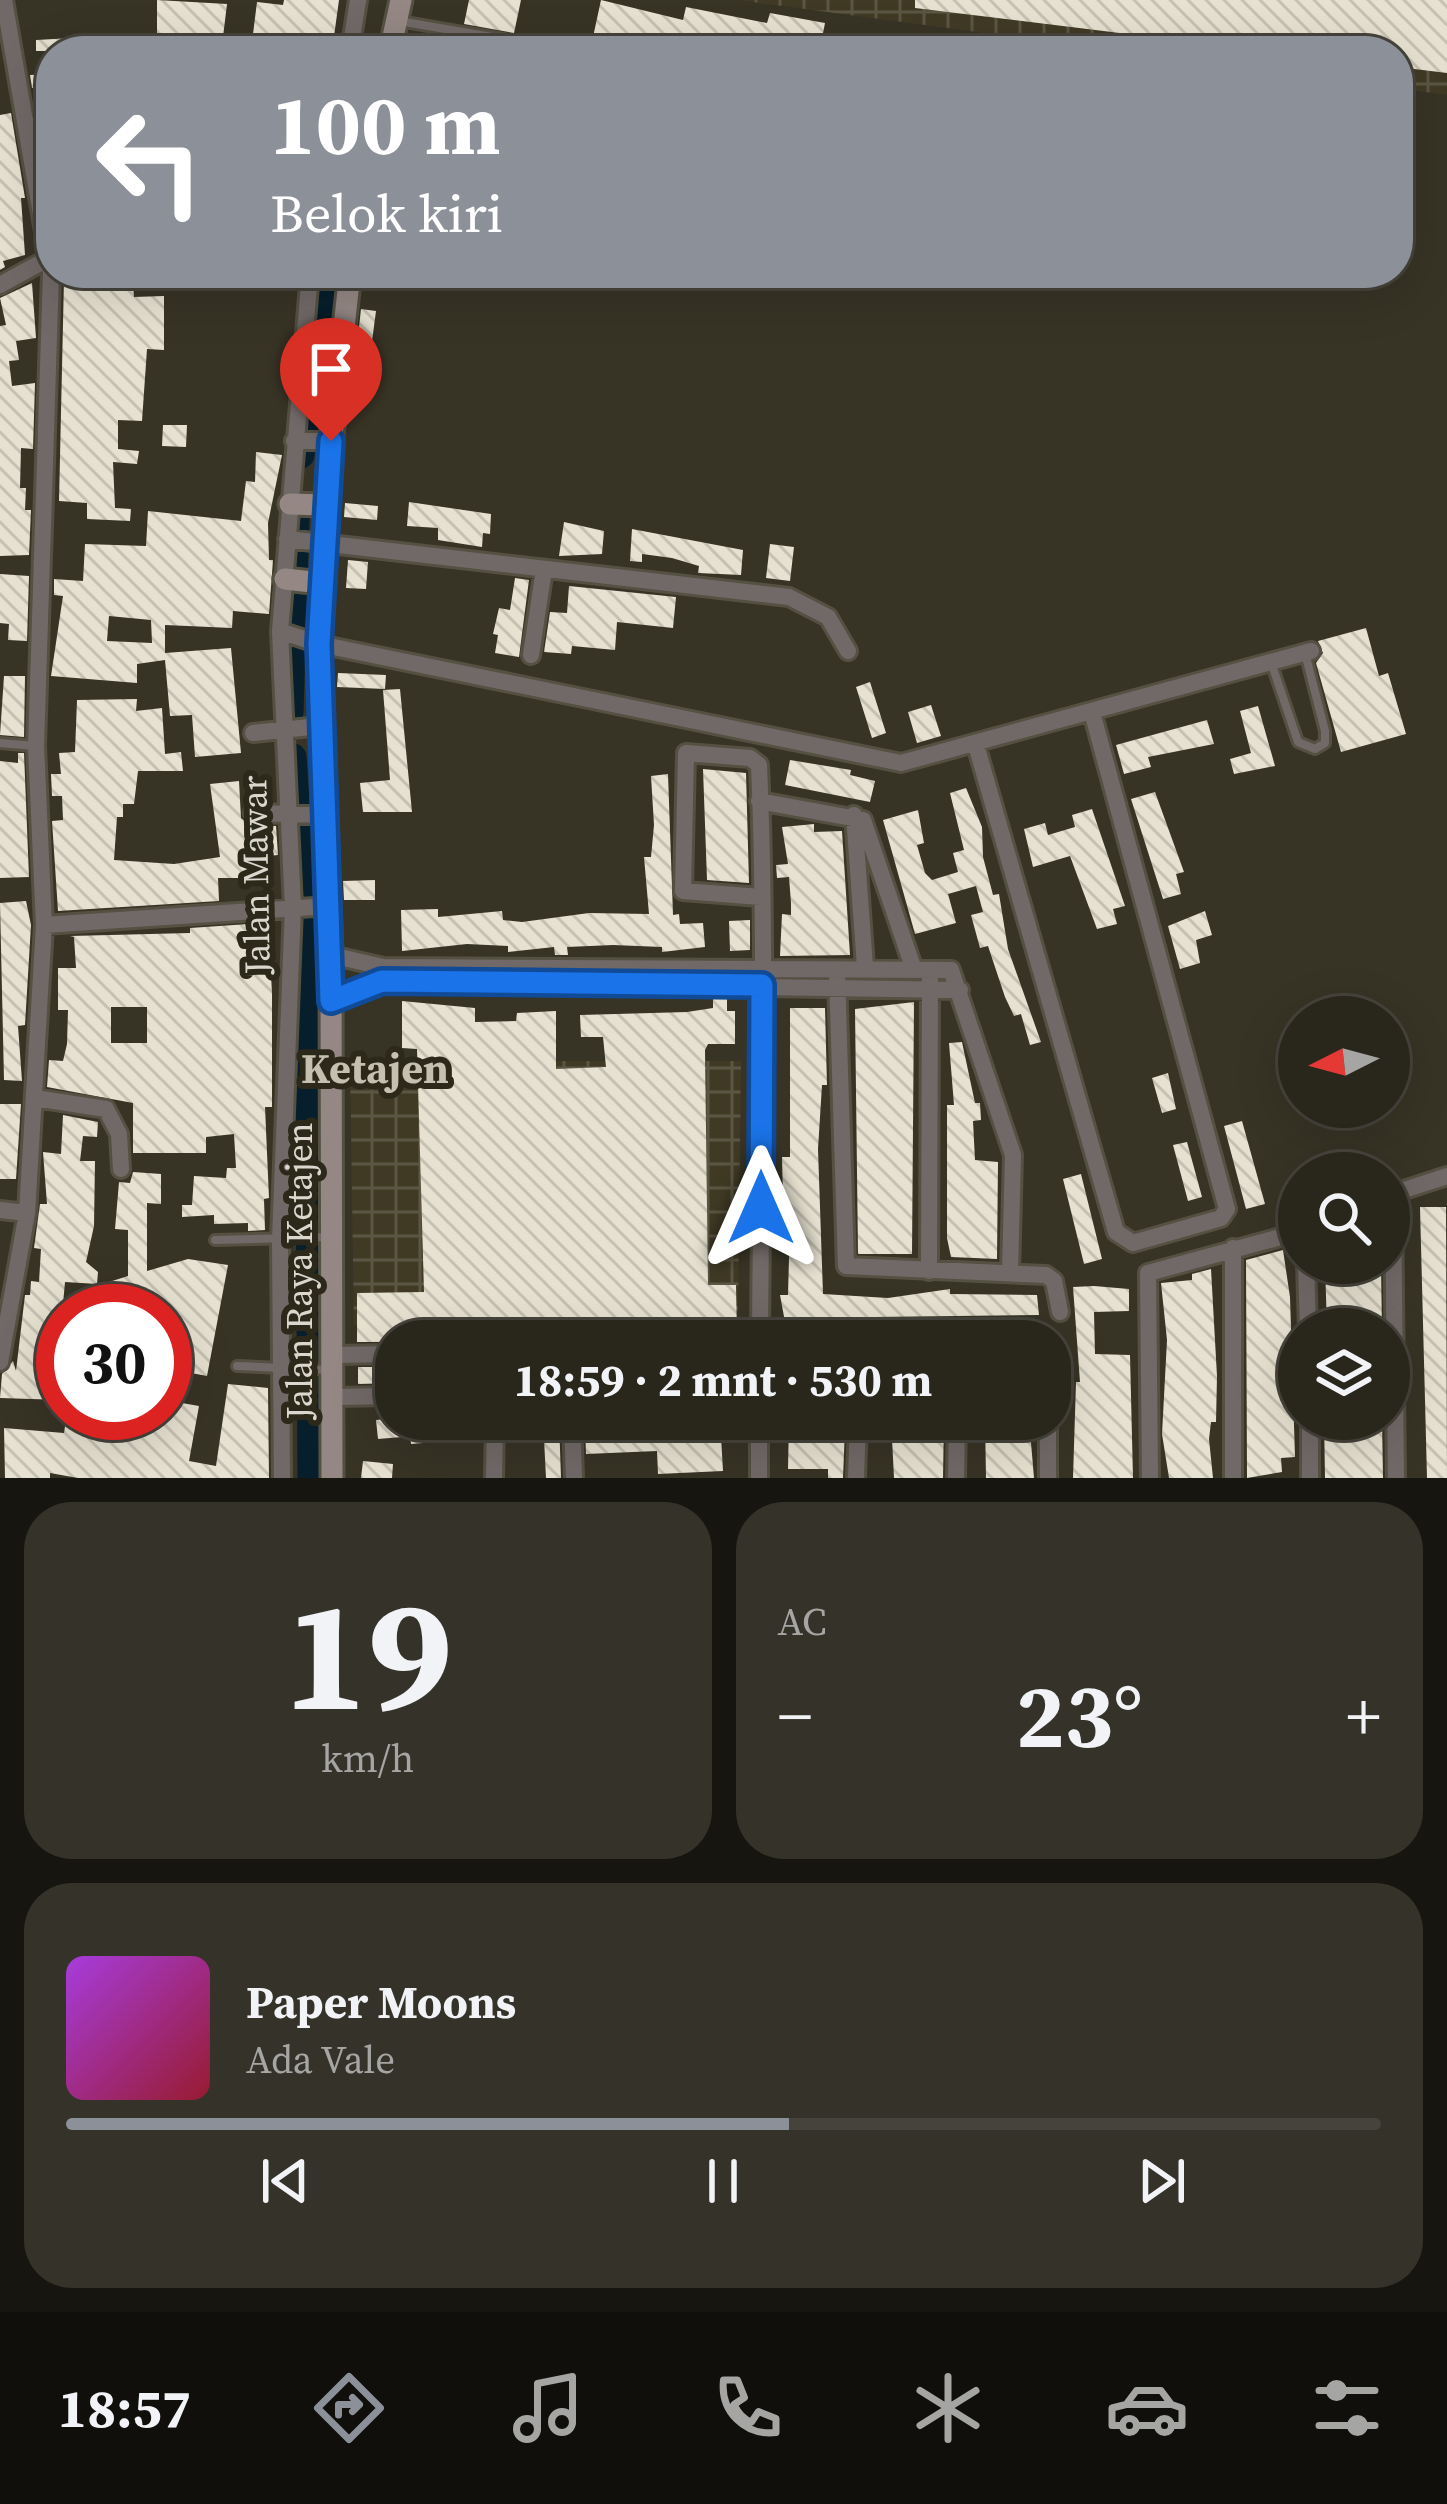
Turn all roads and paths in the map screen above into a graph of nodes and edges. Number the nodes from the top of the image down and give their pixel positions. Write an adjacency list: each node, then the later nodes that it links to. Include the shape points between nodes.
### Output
1 (4, 0): 6 (street)
2 (358, 0): 4 (street)
3 (399, 10): 5 (lane)
4 (352, 36)
5 (489, 36)
6 (27, 126): 7 (street); 8 (street)
7 (36, 126)
8 (36, 175)
9 (36, 265): 10 (street)
10 (0, 285)
11 (50, 288): 31 (street)
12 (313, 288): 14 (street, Jalan Mawar)
13 (343, 288): 14 (street, Jalan Raya Ketajen)
14 (321, 333): 15 (street, Jalan Raya Ketajen); 15 (street, Jalan Mawar)
15 (311, 441): 16 (street, Jalan Raya Ketajen); 16 (street, Jalan Mawar)
16 (305, 504): 17 (street, Jalan Raya Ketajen); 17 (street, Jalan Mawar)
17 (303, 539): 18 (street); 19 (street, Jalan Raya Ketajen); 19 (street, Jalan Mawar)
18 (544, 569): 22 (street, via 797,599 828,616); 24 (street)
19 (303, 581): 20 (street, Jalan Mawar); 21 (street, Jalan Raya Ketajen)
20 (283, 632): 21 (street); 27 (street, Jalan Mawar)
21 (312, 641): 27 (street, Jalan Raya Ketajen); 30 (street, via 901,763)
22 (848, 651)
23 (1308, 651): 25 (street); 25 (lane, via 1325,731 1318,748 1298,742)
24 (531, 656)
25 (1271, 663): 26 (street)
26 (1092, 712): 30 (street); 30 (street, via 1227,1209 1221,1218 1133,1243 1116,1232)
27 (301, 728): 28 (street); 34 (street, Jalan Raya Ketajen); 36 (street, Jalan Mawar)
28 (253, 733)
29 (0, 742): 31 (lane)
30 (976, 745)
31 (36, 746): 40 (street)
32 (758, 802): 35 (street); 37 (street); 37 (street, via 754,759 684,755 682,891)
33 (253, 813): 36 (street)
34 (320, 815): 36 (street); 38 (street, Jalan Raya Ketajen)
35 (854, 815): 42 (street); 43 (street, via 868,828)
36 (292, 816): 39 (street, Jalan Mawar)
37 (761, 897): 45 (street)
38 (326, 906): 39 (street); 41 (street, Jalan Raya Ketajen)
39 (296, 907): 40 (street); 58 (street, Jalan Mawar)
40 (44, 925): 50 (street)
41 (331, 956): 44 (street); 49 (street, Jalan Raya Ketajen)
42 (865, 968): 43 (street); 46 (street)
43 (922, 968): 47 (street); 48 (street, via 951,970)
44 (382, 974): 45 (street); 49 (street)
45 (762, 977): 46 (street); 63 (street)
46 (837, 977): 47 (street); 60 (street, via 845,1266)
47 (931, 988): 48 (street); 60 (street)
48 (960, 990): 61 (street, via 1013,1155)
49 (331, 1001): 55 (street, Jalan Raya Ketajen)
50 (35, 1098): 51 (street, via 106,1109 119,1134); 54 (street)
51 (121, 1169)
52 (1447, 1176): 89 (street, via 1397,1192 1393,1202)
53 (0, 1210): 54 (street)
54 (27, 1213): 65 (street)
55 (322, 1237): 58 (lane); 66 (street, Jalan Raya Ketajen)
56 (1278, 1237): 59 (street)
57 (215, 1240): 58 (lane)
58 (282, 1240): 68 (street, Jalan Mawar)
59 (1233, 1248): 86 (street, via 1148,1274); 87 (street)
60 (928, 1271): 61 (street)
61 (1010, 1273): 62 (street, via 1052,1277)
62 (1060, 1312)
63 (760, 1320)
64 (375, 1357): 66 (street)
65 (0, 1362)
66 (325, 1365): 68 (lane); 70 (street, Jalan Raya Ketajen)
67 (237, 1366): 68 (lane)
68 (283, 1371): 78 (street, Jalan Mawar)
69 (375, 1396): 70 (street)
70 (332, 1397): 79 (street, Jalan Raya Ketajen)
71 (494, 1440): 80 (street)
72 (573, 1440): 81 (street)
73 (759, 1440): 82 (street)
74 (857, 1440): 83 (street)
75 (957, 1440): 84 (street)
76 (1048, 1440): 85 (street)
77 (1310, 1440): 88 (street)
78 (282, 1478)
79 (332, 1478)
80 (494, 1478)
81 (574, 1478)
82 (758, 1478)
83 (856, 1478)
84 (956, 1478)
85 (1048, 1478)
86 (1150, 1478)
87 (1233, 1478)
88 (1310, 1478)
89 (1396, 1478)

